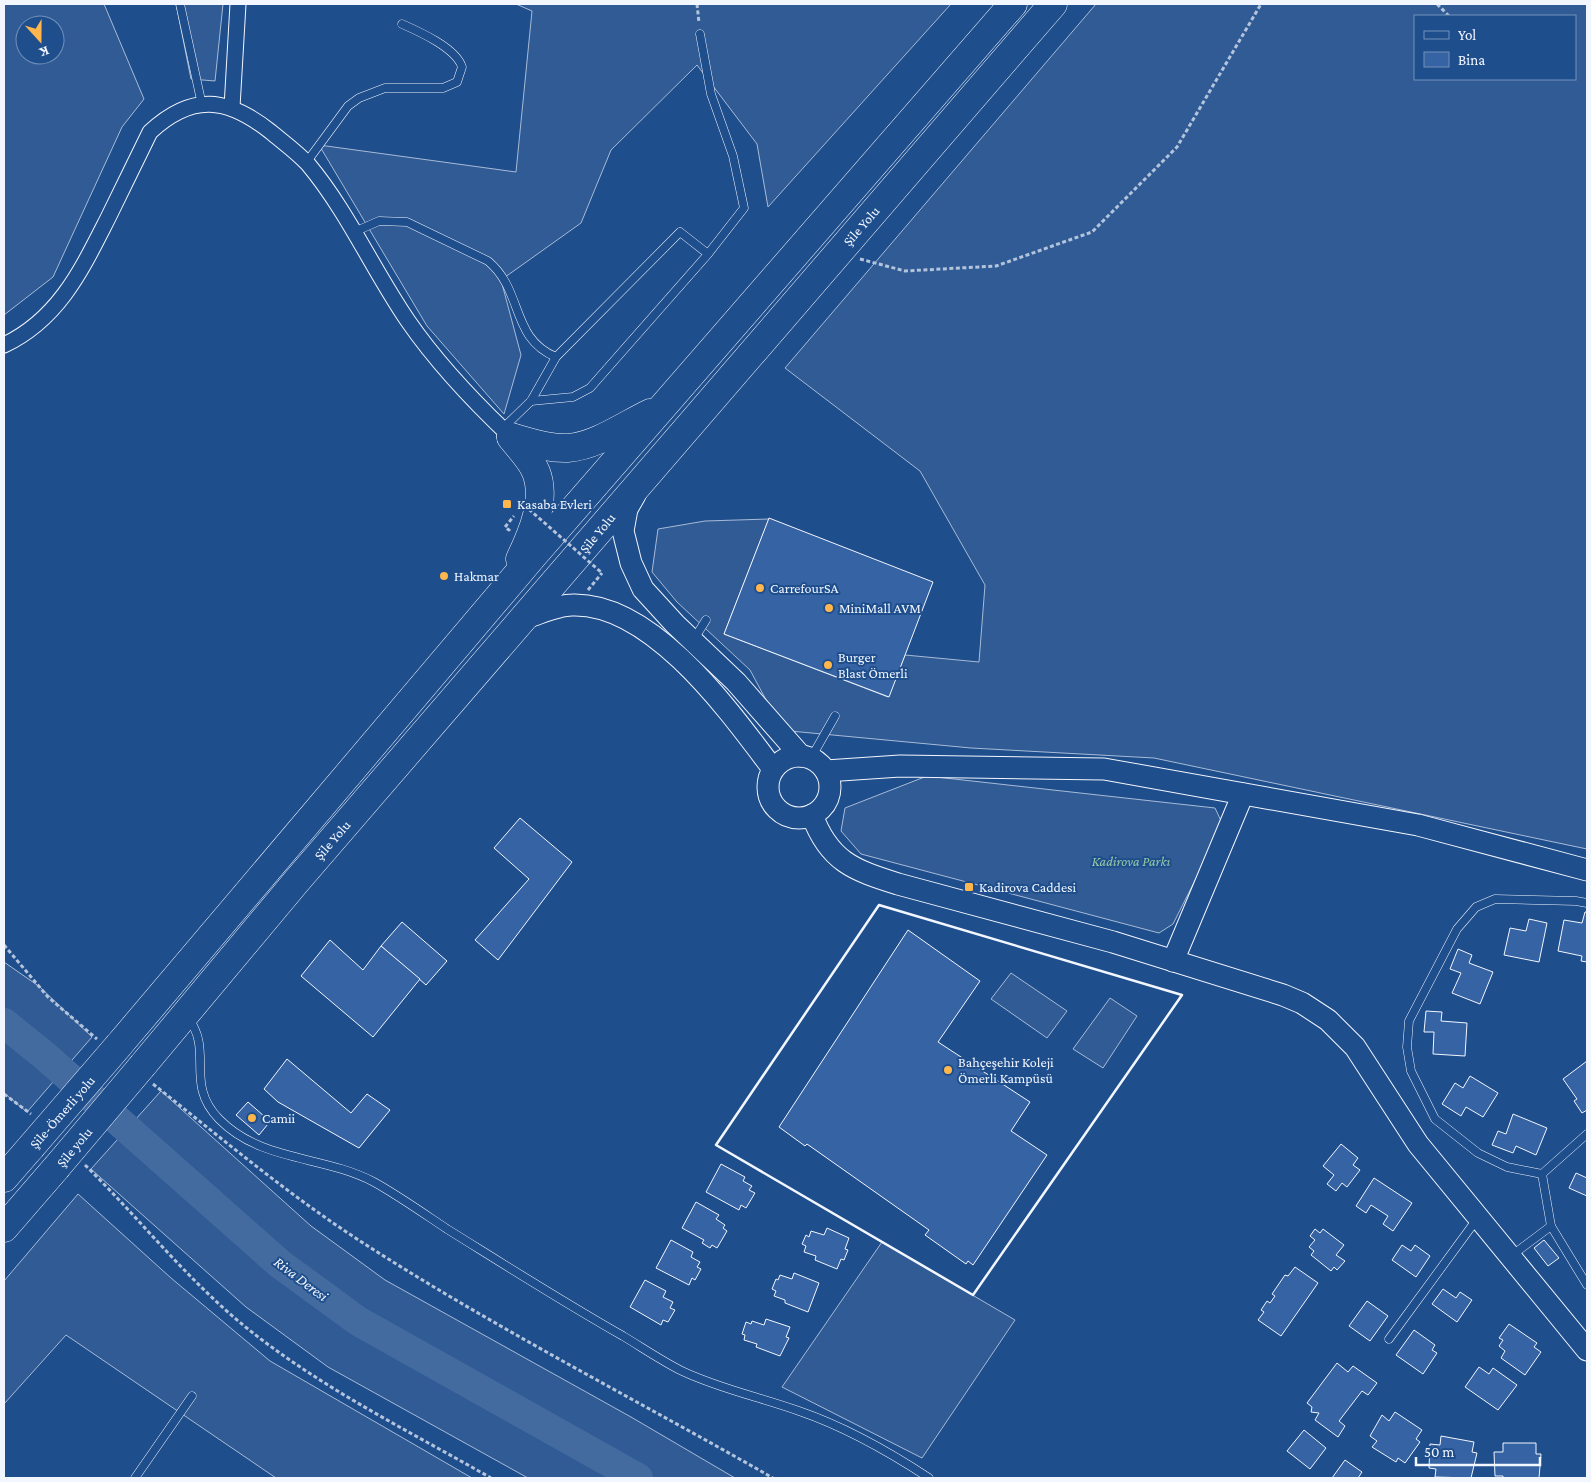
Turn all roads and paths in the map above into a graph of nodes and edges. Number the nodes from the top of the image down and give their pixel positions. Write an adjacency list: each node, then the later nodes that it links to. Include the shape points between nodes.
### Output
1 (180, 4): 11 (lane)
2 (238, 4): 12 (street)
3 (697, 4): 10 (path)
4 (1012, 4): 20 (highway)
5 (1053, 4): 15 (highway, Şile Yolu)
6 (1261, 4): 15 (path, via 1177,147 1092,232 996,266 905,271)
7 (1437, 4): 8 (path)
8 (1447, 15)
9 (402, 24): 13 (lane, via 436,42 457,58 462,67 457,82 442,88 385,88 359,98 348,106)
10 (700, 34): 16 (lane, via 712,94 734,156 744,208)
11 (202, 105): 12 (street); 17 (street, via 181,110 150,132 79,276 38,323)
12 (232, 107): 13 (street, via 260,124)
13 (306, 163): 14 (street)
14 (354, 232): 18 (lane, via 379,221 407,222 488,261 508,283 529,337); 21 (street, via 408,320 439,361)
15 (838, 253): 22 (highway, Şile Yolu)
16 (708, 254): 18 (lane, via 680,232); 19 (lane, via 590,388 573,398)
17 (4, 345)
18 (556, 357): 19 (lane)
19 (531, 402): 21 (lane)
20 (662, 407): 21 (highway, via 593,441 569,448 548,446); 26 (highway)
21 (506, 433): 26 (highway, via 536,472 540,489 534,529)
22 (648, 473): 28 (highway, Şile Yolu); 30 (street, via 627,509 623,531 631,563 643,588)
23 (524, 504): 27 (path, bridge, via 602,573)
24 (595, 568): 25 (path)
25 (590, 574)
26 (508, 585): 41 (highway)
27 (586, 594)
28 (524, 618): 33 (street, via 572,605 606,610 629,620 671,649 727,709); 40 (highway, Şile Yolu)
29 (706, 620): 30 (lane)
30 (693, 641): 32 (street)
31 (835, 716): 32 (lane)
32 (812, 762): 33 (street, via 781,761); 34 (street, via 1104,769); 35 (street, via 829,781 826,801)
33 (773, 769): 35 (street, via 768,788 775,806 792,817)
34 (1243, 794): 36 (street, via 1418,825); 39 (street)
35 (812, 815): 39 (street, via 818,833 834,855 859,871)
36 (1587, 870)
37 (1587, 904): 47 (lane, via 1496,899 1476,907 1457,929 1409,1021 1407,1047 1411,1071 1435,1119 1478,1153 1507,1167)
38 (4, 944): 41 (path, via 48,997)
39 (1173, 960): 49 (street, via 1283,995 1328,1020 1355,1047 1406,1128)
40 (186, 1014): 42 (highway, Şile Yolu); 60 (lane, via 199,1041 199,1081 205,1099 220,1121 245,1139 270,1152 336,1167 374,1182 563,1302 682,1370 729,1390 797,1410 846,1429 895,1455)
41 (112, 1045): 48 (highway, Şile-Ömerli yolu, bridge)
42 (146, 1073): 51 (highway, Şile yolu, bridge); 59 (path, via 259,1170 358,1239)
43 (4, 1094): 44 (path)
44 (35, 1117)
45 (1587, 1134): 47 (lane)
46 (83, 1163): 58 (path, via 186,1272 255,1335 312,1376)
47 (1542, 1174): 50 (lane)
48 (4, 1178)
49 (1478, 1218): 52 (street); 54 (lane)
50 (1550, 1226): 52 (lane); 53 (lane)
51 (4, 1228)
52 (1510, 1257): 55 (street)
53 (1587, 1285)
54 (1389, 1339)
55 (1587, 1350)
56 (192, 1396): 57 (lane)
57 (136, 1478)
58 (491, 1478)
59 (773, 1478)
60 (929, 1478)

